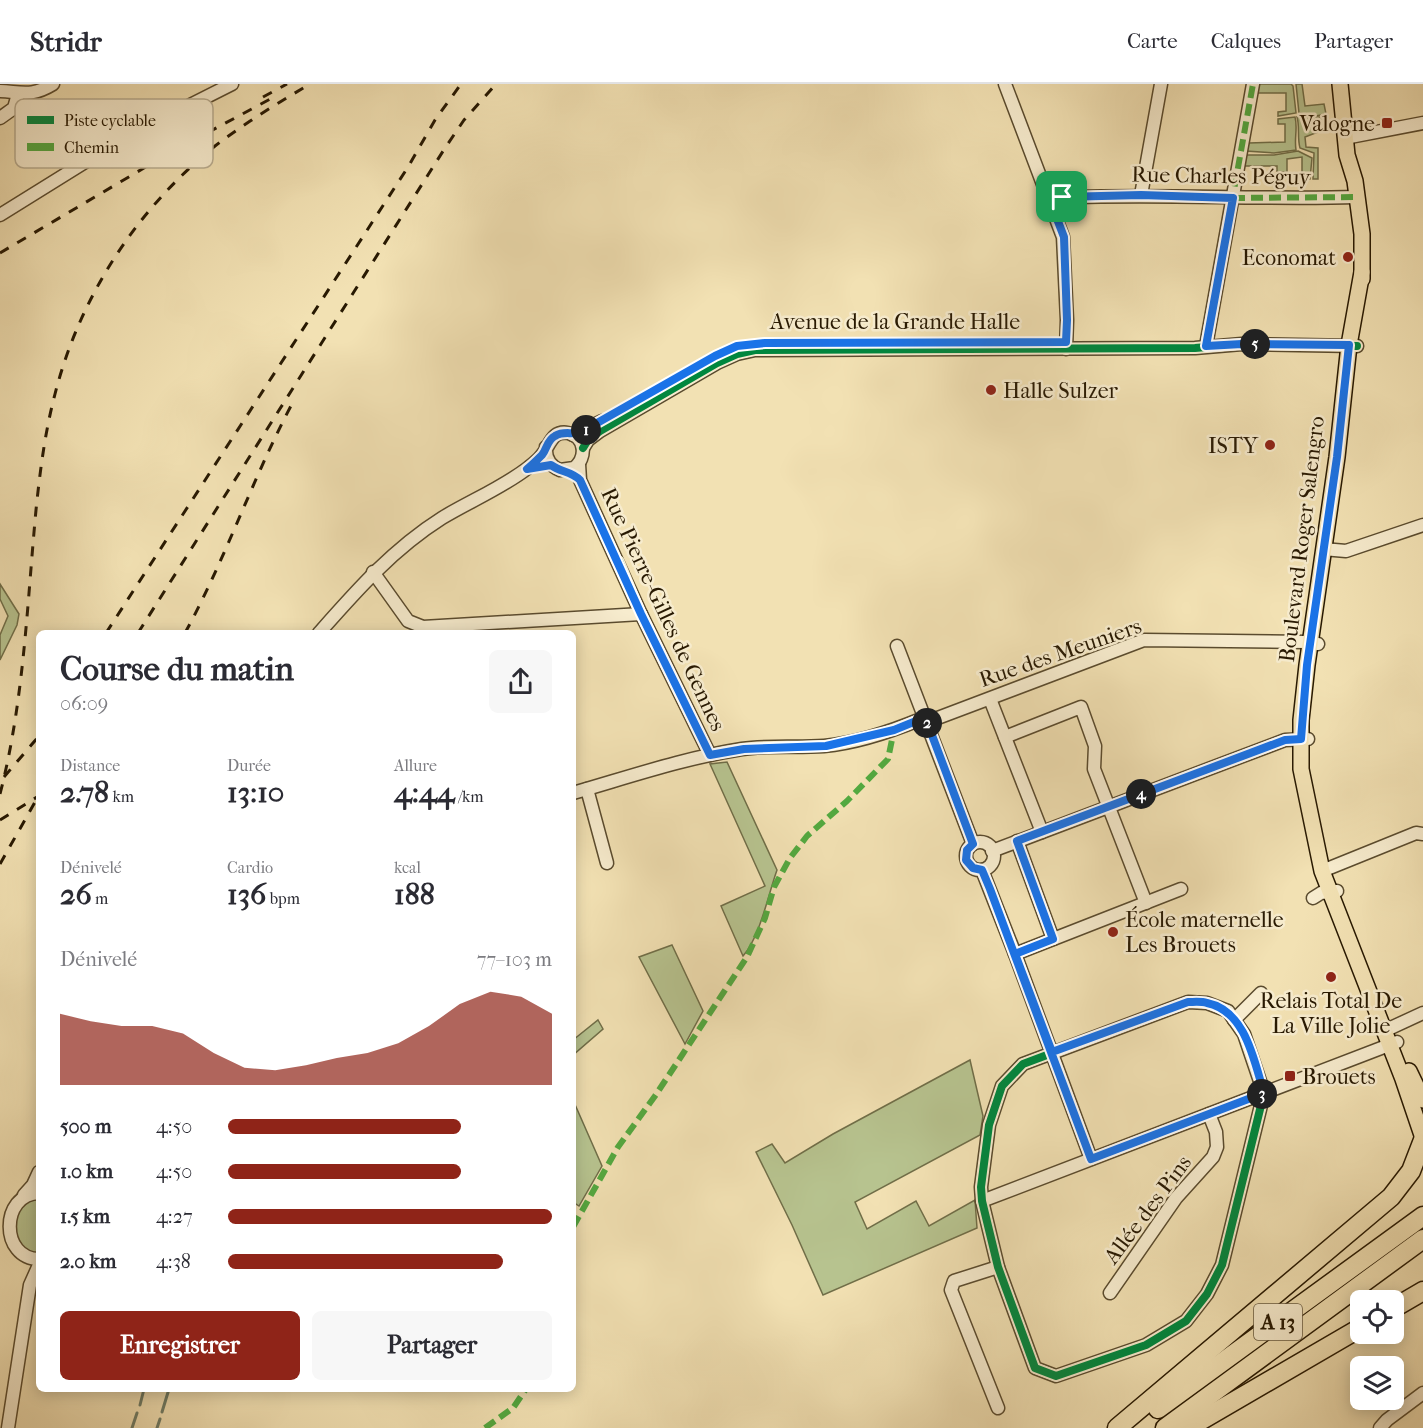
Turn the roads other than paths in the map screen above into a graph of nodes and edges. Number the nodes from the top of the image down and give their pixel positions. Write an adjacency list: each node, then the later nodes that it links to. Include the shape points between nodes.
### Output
1 (53, 84): 9 (street, via 44,90)
2 (232, 84): 11 (street)
3 (1005, 84): 19 (street)
4 (1161, 84): 17 (street)
5 (1253, 84): 20 (street)
6 (1340, 84): 15 (main road, Boulevard Roger Salengro)
7 (1344, 84): 15 (main road, Boulevard Roger Salengro)
8 (0, 91): 9 (street)
9 (18, 94): 10 (street)
10 (17, 99)
11 (202, 99)
12 (15, 104): 13 (street)
13 (0, 118)
14 (1423, 123): 15 (street)
15 (1350, 137): 18 (main road, Boulevard Roger Salengro)
16 (76, 168): 21 (street)
17 (1141, 195): 19 (street, Rue Charles Péguy); 20 (street, Rue Charles Péguy)
18 (1357, 197): 20 (street, Rue Charles Péguy); 23 (main road, Boulevard Roger Salengro, via 1362,272)
19 (1049, 198): 22 (street, via 1064,237)
20 (1233, 198): 24 (street)
21 (0, 215)
22 (1066, 345): 24 (street, Avenue de la Grande Halle); 25 (street, Avenue de la Grande Halle, via 746,344 715,356); 27 (street, Avenue de la Grande Halle, via 746,351 717,363 600,431)
23 (1353, 345): 24 (street, Avenue de la Grande Halle); 34 (main road, Boulevard Roger Salengro)
24 (1205, 346)
25 (573, 435): 26 (street, Avenue de la Grande Halle, via 557,435); 27 (street)
26 (546, 447): 29 (street); 30 (street, Avenue de la Grande Halle)
27 (583, 448): 28 (street)
28 (579, 464): 31 (street); 32 (street)
29 (551, 465): 30 (street, Avenue de la Grande Halle); 31 (street, Avenue de la Grande Halle)
30 (527, 469): 35 (street, Avenue de la Grande Halle, via 428,528)
31 (565, 470): 32 (street, Avenue de la Grande Halle)
32 (580, 480): 36 (street, Rue Pierre-Gilles de Gennes)
33 (1423, 525): 34 (street, via 1346,551)
34 (1326, 550): 39 (main road, Boulevard Roger Salengro)
35 (374, 572): 37 (street, via 408,621); 38 (street, Avenue de la Grande Halle)
36 (641, 614): 37 (street); 45 (street, Rue Pierre-Gilles de Gennes)
37 (437, 629)
38 (322, 630)
39 (1314, 643): 41 (street, Rue des Meuniers, via 1144,640); 44 (main road, Boulevard Roger Salengro)
40 (897, 646): 42 (street)
41 (990, 699): 42 (street, Rue des Meuniers); 43 (street)
42 (927, 722): 45 (street, Rue des Meuniers, via 921,719 894,730 826,746 744,749); 52 (street)
43 (1005, 737): 48 (street, via 1081,707 1095,746 1094,769); 49 (street)
44 (1305, 739): 48 (street, via 1285,740); 55 (main road, Boulevard Roger Salengro, via 1311,813)
45 (710, 755): 46 (street, Rue des Meuniers)
46 (587, 789): 47 (street, Rue des Meuniers); 54 (street)
47 (576, 792)
48 (1109, 807): 49 (street); 60 (street)
49 (1042, 832): 51 (street)
50 (1423, 834): 55 (street, via 1416,832)
51 (1017, 841): 53 (street); 62 (street)
52 (973, 844): 53 (street, via 984,843); 56 (street, via 967,850 966,860 973,868)
53 (992, 851): 56 (street, via 992,861)
54 (607, 863)
55 (1325, 869): 58 (main road, Boulevard Roger Salengro)
56 (982, 870): 64 (street)
57 (1181, 889): 60 (street)
58 (1333, 891): 59 (street); 61 (main road, Boulevard Roger Salengro); 63 (main road, Boulevard Roger Salengro)
59 (1313, 898)
60 (1146, 903): 62 (street)
61 (1343, 928): 63 (main road); 68 (main road, Boulevard Roger Salengro)
62 (1053, 939): 64 (street)
63 (1361, 952): 68 (main road, Boulevard Roger Salengro)
64 (1015, 954): 69 (street)
65 (1261, 993): 67 (street)
66 (1423, 1013): 68 (street)
67 (1234, 1020): 69 (street, via 1228,1011 1207,1003 1188,1002); 70 (street, via 1244,1034)
68 (1391, 1036): 70 (street); 71 (main road, Boulevard Roger Salengro); 73 (main road, Boulevard Roger Salengro)
69 (1052, 1052): 74 (street); 80 (street, via 1023,1064 1002,1086 989,1125)
70 (1264, 1093): 72 (street); 87 (street, via 1222,1265 1207,1294 1186,1321 1146,1346 1056,1376 1035,1368)
71 (1423, 1100)
72 (1209, 1114): 74 (street); 91 (street, Allée des Pins, via 1216,1132 1213,1157 1176,1198)
73 (1423, 1139): 79 (highway, via 1411,1171)
74 (1091, 1159): 80 (street)
75 (1423, 1171): 79 (highway)
76 (36, 1178): 78 (street)
77 (36, 1194): 78 (street)
78 (23, 1196): 81 (street)
79 (1391, 1197): 97 (highway)
80 (982, 1201): 87 (street)
81 (6, 1205): 83 (street)
82 (1423, 1216): 98 (highway, A 13)
83 (2, 1225): 85 (street, via 8,1243)
84 (1423, 1239): 99 (highway, A 13)
85 (19, 1255): 86 (street); 89 (street)
86 (36, 1259)
87 (998, 1267): 95 (street, via 954,1281 951,1290)
88 (36, 1271): 89 (street)
89 (30, 1284): 96 (street)
90 (1423, 1291): 92 (highway)
91 (1110, 1293)
92 (1404, 1302)
93 (1350, 1334): 100 (highway)
94 (1423, 1393): 101 (street)
95 (998, 1408)
96 (8, 1428)
97 (1117, 1428)
98 (1132, 1428)
99 (1166, 1428)
100 (1188, 1428)
101 (1380, 1428)

